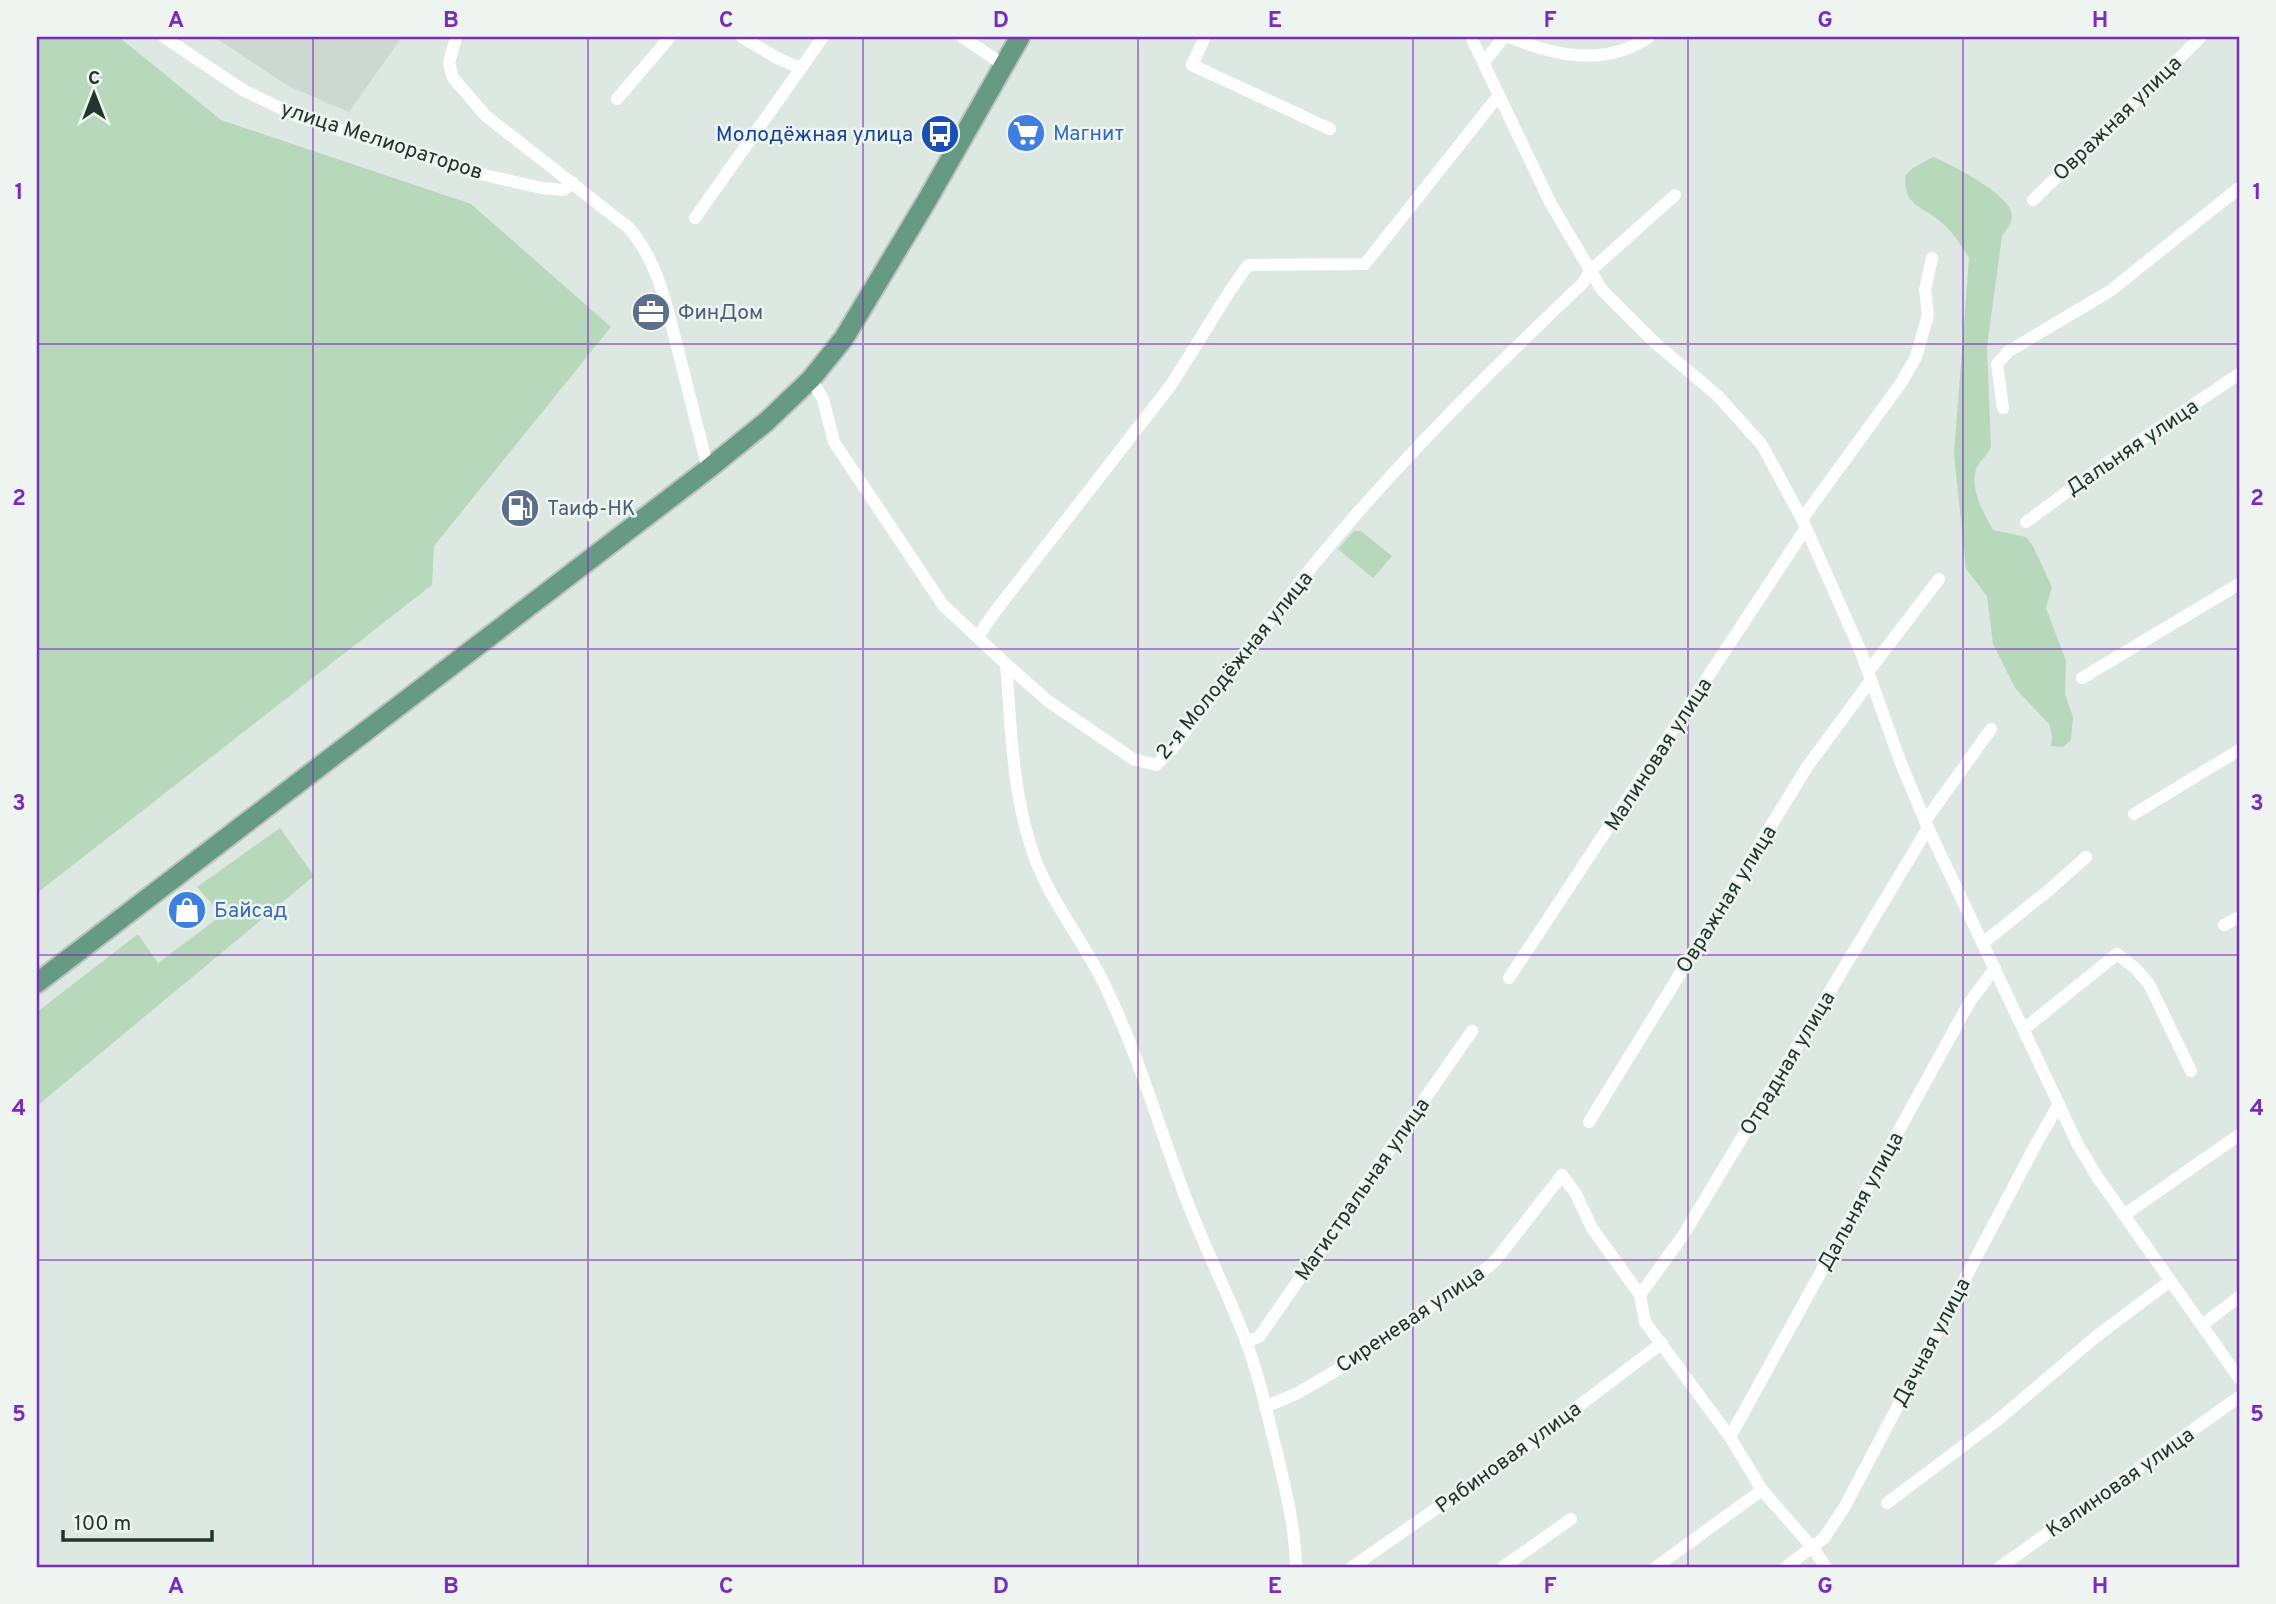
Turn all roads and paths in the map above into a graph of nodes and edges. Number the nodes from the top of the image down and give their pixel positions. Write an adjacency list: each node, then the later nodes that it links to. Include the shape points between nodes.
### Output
1 (164, 37): 19 (street, улица Мелиораторов, via 243,90 299,117 480,174 542,188 563,190)
2 (456, 37): 19 (street, via 449,63 453,78 486,116)
3 (670, 37): 17 (street)
4 (742, 37): 15 (street)
5 (823, 37): 15 (street)
6 (962, 37): 14 (street)
7 (1020, 37): 14 (main road)
8 (1205, 37): 18 (street, via 1192,65)
9 (1471, 37): 13 (street)
10 (1507, 37): 11 (street, via 1575,56 1626,50); 13 (street)
11 (1649, 37)
12 (2201, 37): 22 (street, Овражная улица)
13 (1483, 62): 16 (street)
14 (1004, 65): 27 (main road, via 867,303)
15 (800, 68): 23 (street)
16 (1499, 95): 25 (street, via 1551,204); 34 (street, via 1365,264 1248,265 1171,386)
17 (617, 99)
18 (1329, 129)
19 (573, 183): 29 (street, via 629,228 652,261)
20 (2239, 188): 28 (street, via 2110,291 2009,351 1997,364)
21 (1675, 195): 25 (street, 2-я Молодёжная улица)
22 (2034, 200)
23 (695, 218)
24 (1932, 258): 31 (street, Малиновая улица, via 1925,290 1928,315 1916,357)
25 (1590, 271): 31 (street, via 1617,308 1718,396 1762,445); 35 (street, 2-я Молодёжная улица, via 1404,461 1313,565 1156,765 1133,759 1090,731)
26 (2239, 374): 30 (street, Дальняя улица)
27 (811, 379): 29 (main road); 34 (street, 2-я Молодёжная улица, via 823,399 834,442 943,605)
28 (2003, 408)
29 (708, 469): 48 (main road)
30 (2026, 522)
31 (1805, 524): 36 (street); 47 (street, Малиновая улица)
32 (1940, 579): 36 (street, Овражная улица)
33 (2239, 584): 37 (street)
34 (978, 636): 35 (street, 2-я Молодёжная улица)
35 (1006, 664): 60 (street, via 1014,768 1032,850 1042,876 1110,995 1191,1210)
36 (1869, 676): 41 (street); 53 (street, Овражная улица, via 1807,768)
37 (2082, 678)
38 (1991, 729): 41 (street, Отрадная улица)
39 (2239, 750): 40 (street)
40 (2134, 814)
41 (1927, 825): 45 (street); 57 (street, Отрадная улица, via 1684,1234)
42 (2086, 857): 45 (street)
43 (2239, 917): 44 (street)
44 (2224, 925)
45 (1983, 943): 46 (street)
46 (1995, 968): 49 (street); 65 (street, Дальняя улица, via 1969,1003)
47 (1509, 978)
48 (37, 983)
49 (2024, 1029): 51 (street, via 2117,954 2149,984); 52 (street)
50 (1472, 1031): 60 (street, Магистральная улица, via 1259,1337)
51 (2191, 1071)
52 (2059, 1104): 55 (street, via 2085,1156); 69 (street, Дачная улица, via 1844,1508 1824,1538)
53 (1589, 1122)
54 (2239, 1135): 55 (street)
55 (2124, 1215): 56 (street)
56 (2170, 1281): 59 (street); 67 (street)
57 (1640, 1295): 61 (street, via 1645,1322); 64 (street, Сиреневая улица, via 1592,1228 1562,1175 1481,1273 1298,1394)
58 (2239, 1297): 59 (street)
59 (2202, 1325): 62 (street)
60 (1247, 1342): 64 (street)
61 (1662, 1343): 65 (street); 71 (street, Рябиновая улица, via 1516,1454)
62 (2239, 1376)
63 (2239, 1397): 76 (street, Калиновая улица)
64 (1265, 1407): 70 (street, via 1289,1505)
65 (1730, 1437): 66 (street)
66 (1762, 1490): 69 (street); 73 (street)
67 (1887, 1503)
68 (1571, 1520): 72 (street)
69 (1812, 1547): 74 (street, Дачная улица); 75 (street)
70 (1296, 1567)
71 (1352, 1567)
72 (1503, 1567)
73 (1656, 1567)
74 (1786, 1567)
75 (1826, 1567)
76 (2000, 1567)

